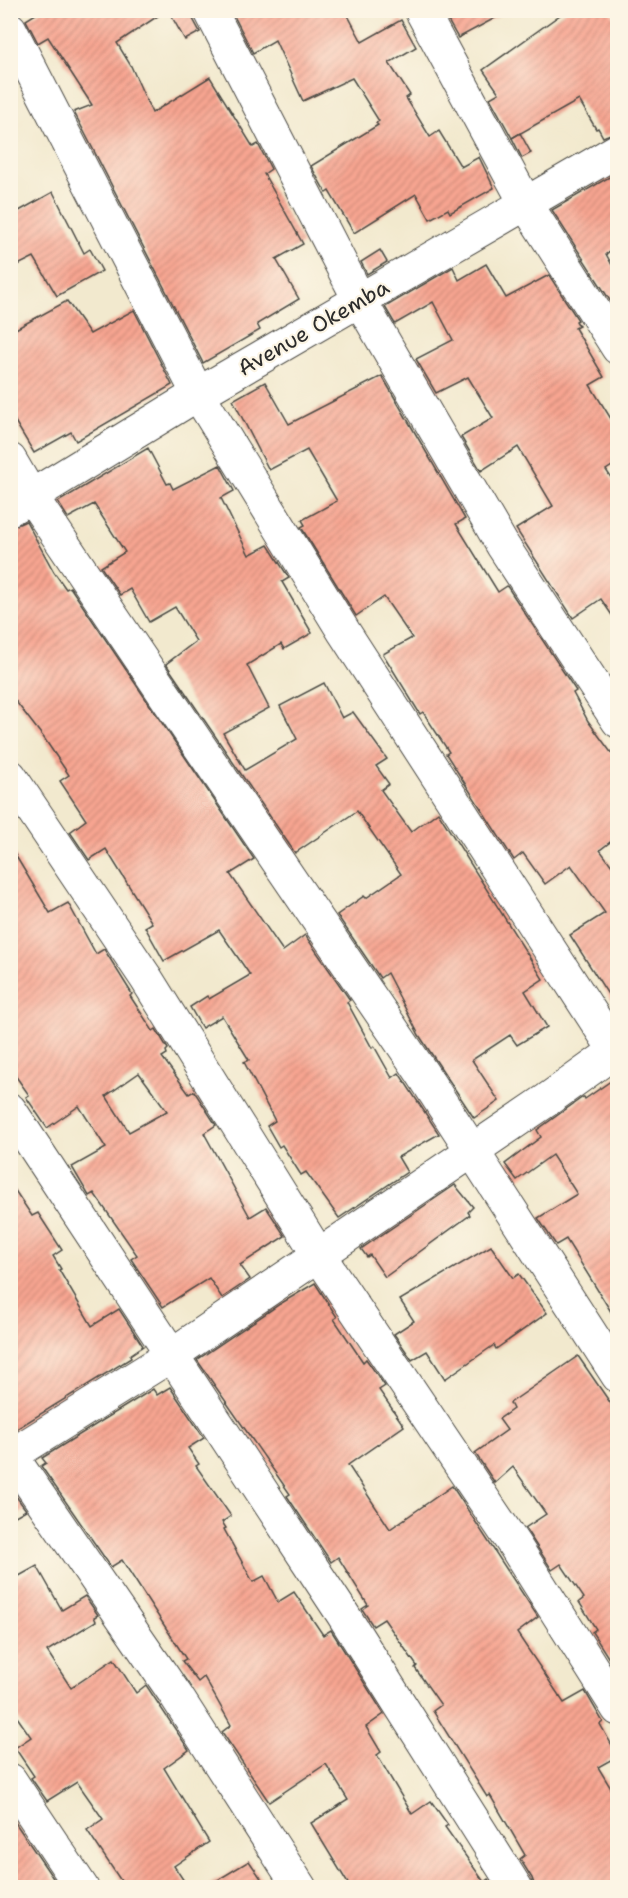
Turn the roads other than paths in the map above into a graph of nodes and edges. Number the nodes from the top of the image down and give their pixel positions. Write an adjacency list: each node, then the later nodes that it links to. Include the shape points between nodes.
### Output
1 (210, 10): 6 (street)
2 (421, 10): 5 (street)
3 (10, 29): 8 (street)
4 (618, 150): 5 (street, Avenue Okemba)
5 (526, 204): 6 (street, Avenue Okemba); 7 (street)
6 (359, 299): 8 (street, Avenue Okemba); 11 (street, via 503,546)
7 (618, 348)
8 (198, 394): 10 (street, Avenue Okemba); 13 (street, via 344,632)
9 (10, 460): 10 (street)
10 (21, 503): 15 (street, via 200,747)
11 (618, 721)
12 (10, 776): 16 (street, via 146,978)
13 (616, 1051): 15 (street)
14 (10, 1110): 17 (street)
15 (472, 1151): 16 (street); 18 (street)
16 (318, 1254): 17 (street); 20 (street, via 515,1546)
17 (173, 1354): 19 (street); 24 (street)
18 (618, 1376)
19 (11, 1455): 23 (street, via 175,1694)
20 (618, 1709)
21 (10, 1780): 22 (street)
22 (82, 1887)
23 (300, 1887)
24 (516, 1887)

